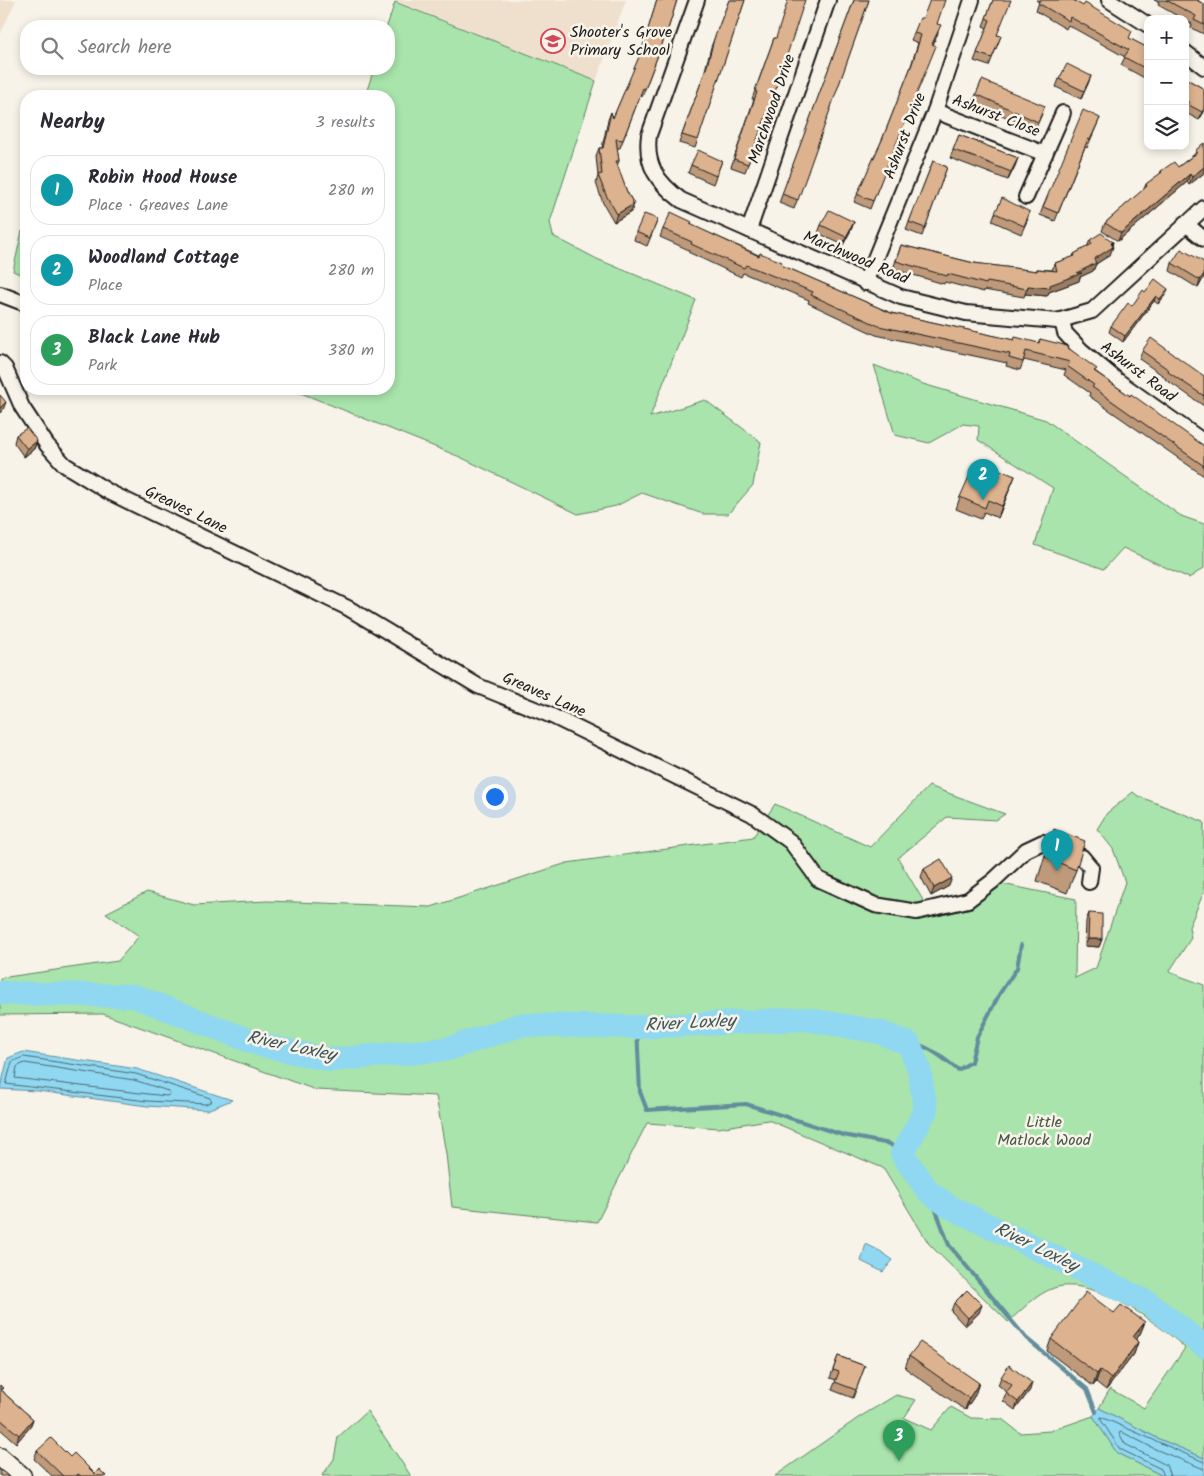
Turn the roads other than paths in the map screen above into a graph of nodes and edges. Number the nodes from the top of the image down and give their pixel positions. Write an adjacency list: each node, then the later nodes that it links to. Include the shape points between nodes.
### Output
1 (697, 0): 14 (street, Marchwood Road, via 649,135 650,166 657,179 681,200)
2 (828, 0): 14 (street, Marchwood Drive)
3 (972, 0): 8 (street, Ashurst Drive)
4 (1109, 0): 5 (street)
5 (1144, 22)
6 (1189, 55): 7 (street)
7 (1204, 67)
8 (935, 111): 10 (street, Ashurst Close); 16 (street, Ashurst Drive)
9 (1063, 113): 10 (street, Ashurst Close)
10 (1045, 154): 11 (street, Ashurst Close)
11 (1026, 197)
12 (1204, 208): 13 (street, Marchwood Road)
13 (1185, 223): 15 (street); 19 (street, Marchwood Road, via 1092,311)
14 (749, 230): 16 (street, Marchwood Road)
15 (1204, 240)
16 (865, 283): 19 (street, Marchwood Road, via 901,297 966,313 1030,321)
17 (0, 294): 18 (street)
18 (20, 302)
19 (1062, 321): 21 (street, Ashurst Road, via 1065,333 1081,350 1118,381)
20 (0, 363): 22 (street, Greaves Lane, via 22,407 47,445 65,465 109,492 348,608 478,686 552,716 752,814 791,842 818,879 875,905 917,912 968,900 1026,850 1043,842 1082,857 1091,868)
21 (1204, 442)
22 (1089, 882)
23 (0, 1457): 24 (main road)
24 (22, 1476)

